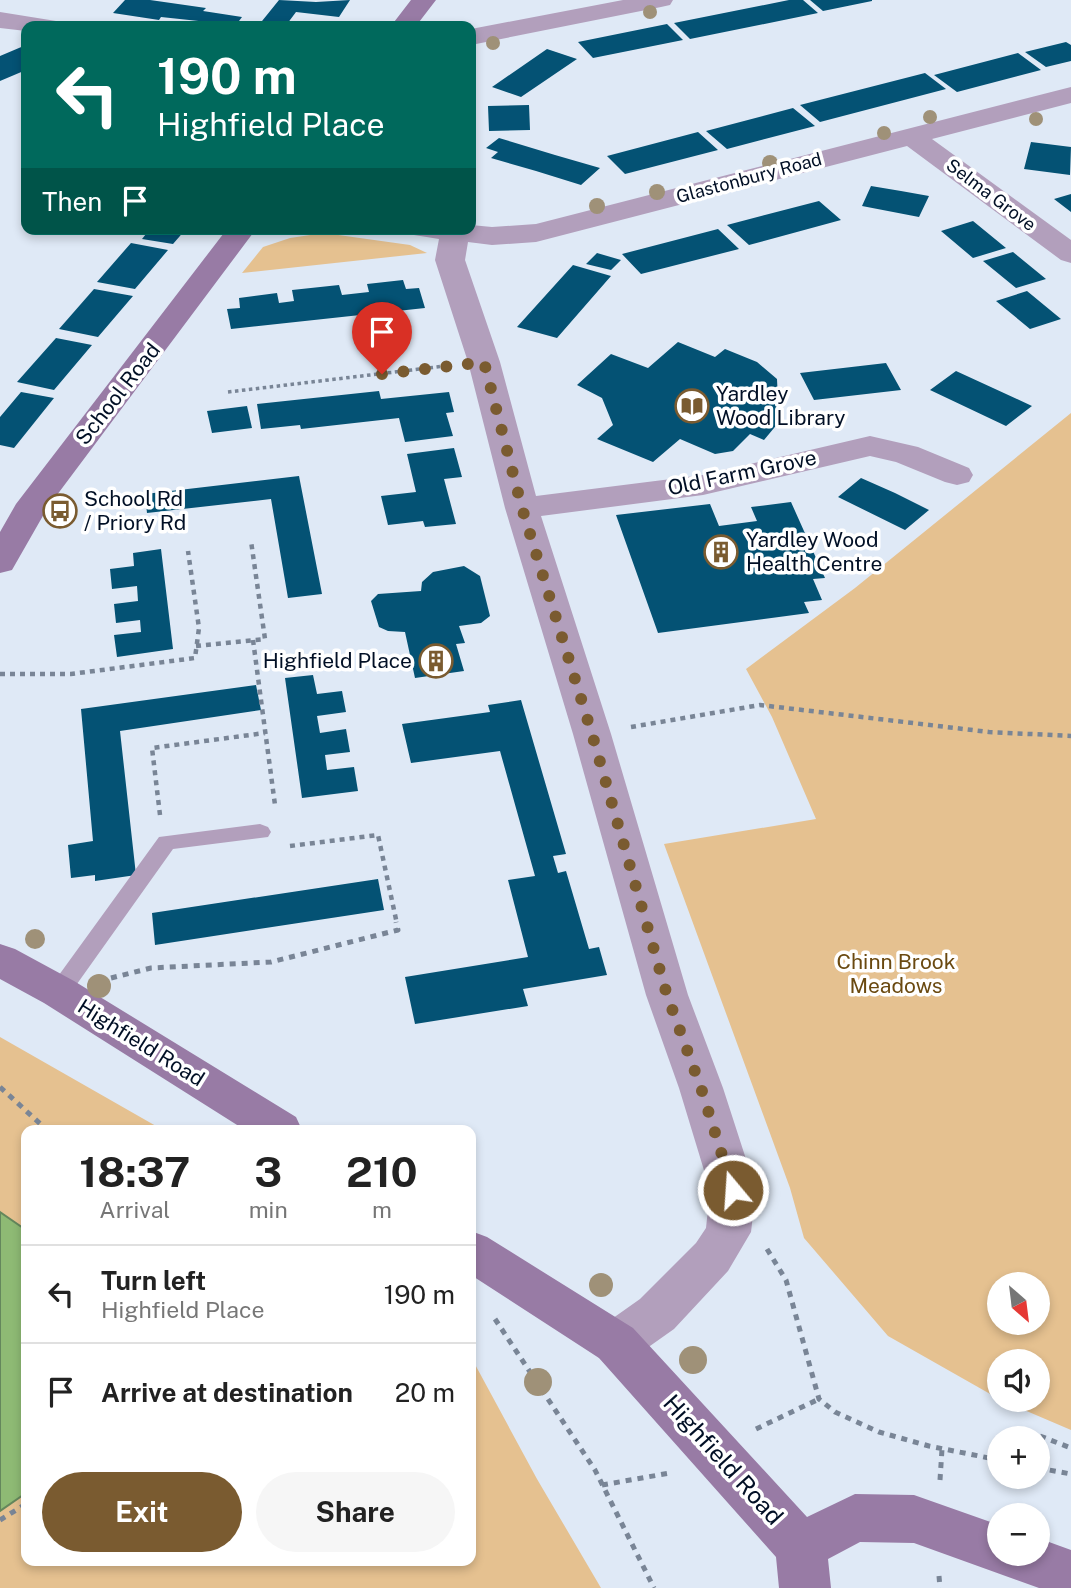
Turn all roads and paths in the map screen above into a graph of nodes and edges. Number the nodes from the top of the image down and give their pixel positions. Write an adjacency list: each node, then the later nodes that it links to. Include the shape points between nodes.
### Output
1 (9, 0): 4 (street)
2 (424, 0): 6 (street)
3 (661, 0): 8 (street)
4 (0, 13)
5 (0, 20): 7 (street)
6 (407, 21)
7 (21, 23)
8 (476, 36)
9 (1071, 95): 10 (street, Glastonbury Road)
10 (911, 136): 11 (street, Glastonbury Road, via 536,233); 14 (street, Selma Grove)
11 (476, 234)
12 (238, 235): 21 (street, School Road, via 33,504)
13 (441, 235): 15 (street)
14 (1071, 254)
15 (484, 362): 16 (path); 18 (street)
16 (228, 392)
17 (957, 475): 18 (street, Old Farm Grove, via 906,454 870,446 703,485)
18 (522, 508): 26 (street)
19 (251, 541): 22 (path, via 265,639)
20 (188, 551): 23 (path, via 199,628)
21 (0, 562)
22 (253, 640): 23 (path); 25 (path)
23 (196, 646): 24 (path, via 195,658 71,674)
24 (0, 674)
25 (265, 733): 28 (path); 29 (path, via 152,748)
26 (592, 734): 27 (path, via 760,705 989,732); 35 (street, via 667,995)
27 (1071, 736)
28 (269, 830): 29 (lane); 31 (path, via 280,847 378,835 398,930 271,961 132,971)
29 (167, 842): 31 (lane)
30 (0, 960): 31 (street, Highfield Road)
31 (67, 997): 34 (street, Highfield Road)
32 (0, 1087): 33 (path)
33 (42, 1125)
34 (272, 1125)
35 (733, 1190): 38 (street, via 728,1232 712,1257 657,1314); 39 (path, via 786,1280)
36 (476, 1254): 38 (street, Highfield Road)
37 (490, 1310): 46 (path)
38 (617, 1343): 42 (street, Highfield Road)
39 (819, 1399): 42 (path); 43 (path, via 856,1424)
40 (1050, 1440): 41 (path)
41 (1071, 1448)
42 (713, 1450): 46 (path, via 669,1474); 51 (street, Highfield Road)
43 (987, 1458)
44 (1050, 1470): 45 (path)
45 (1071, 1474)
46 (603, 1485): 53 (path)
47 (21, 1507): 48 (path)
48 (0, 1520)
49 (987, 1545): 51 (street, via 914,1518 855,1518)
50 (1046, 1566): 52 (street)
51 (803, 1567)
52 (1071, 1575)
53 (654, 1588)

